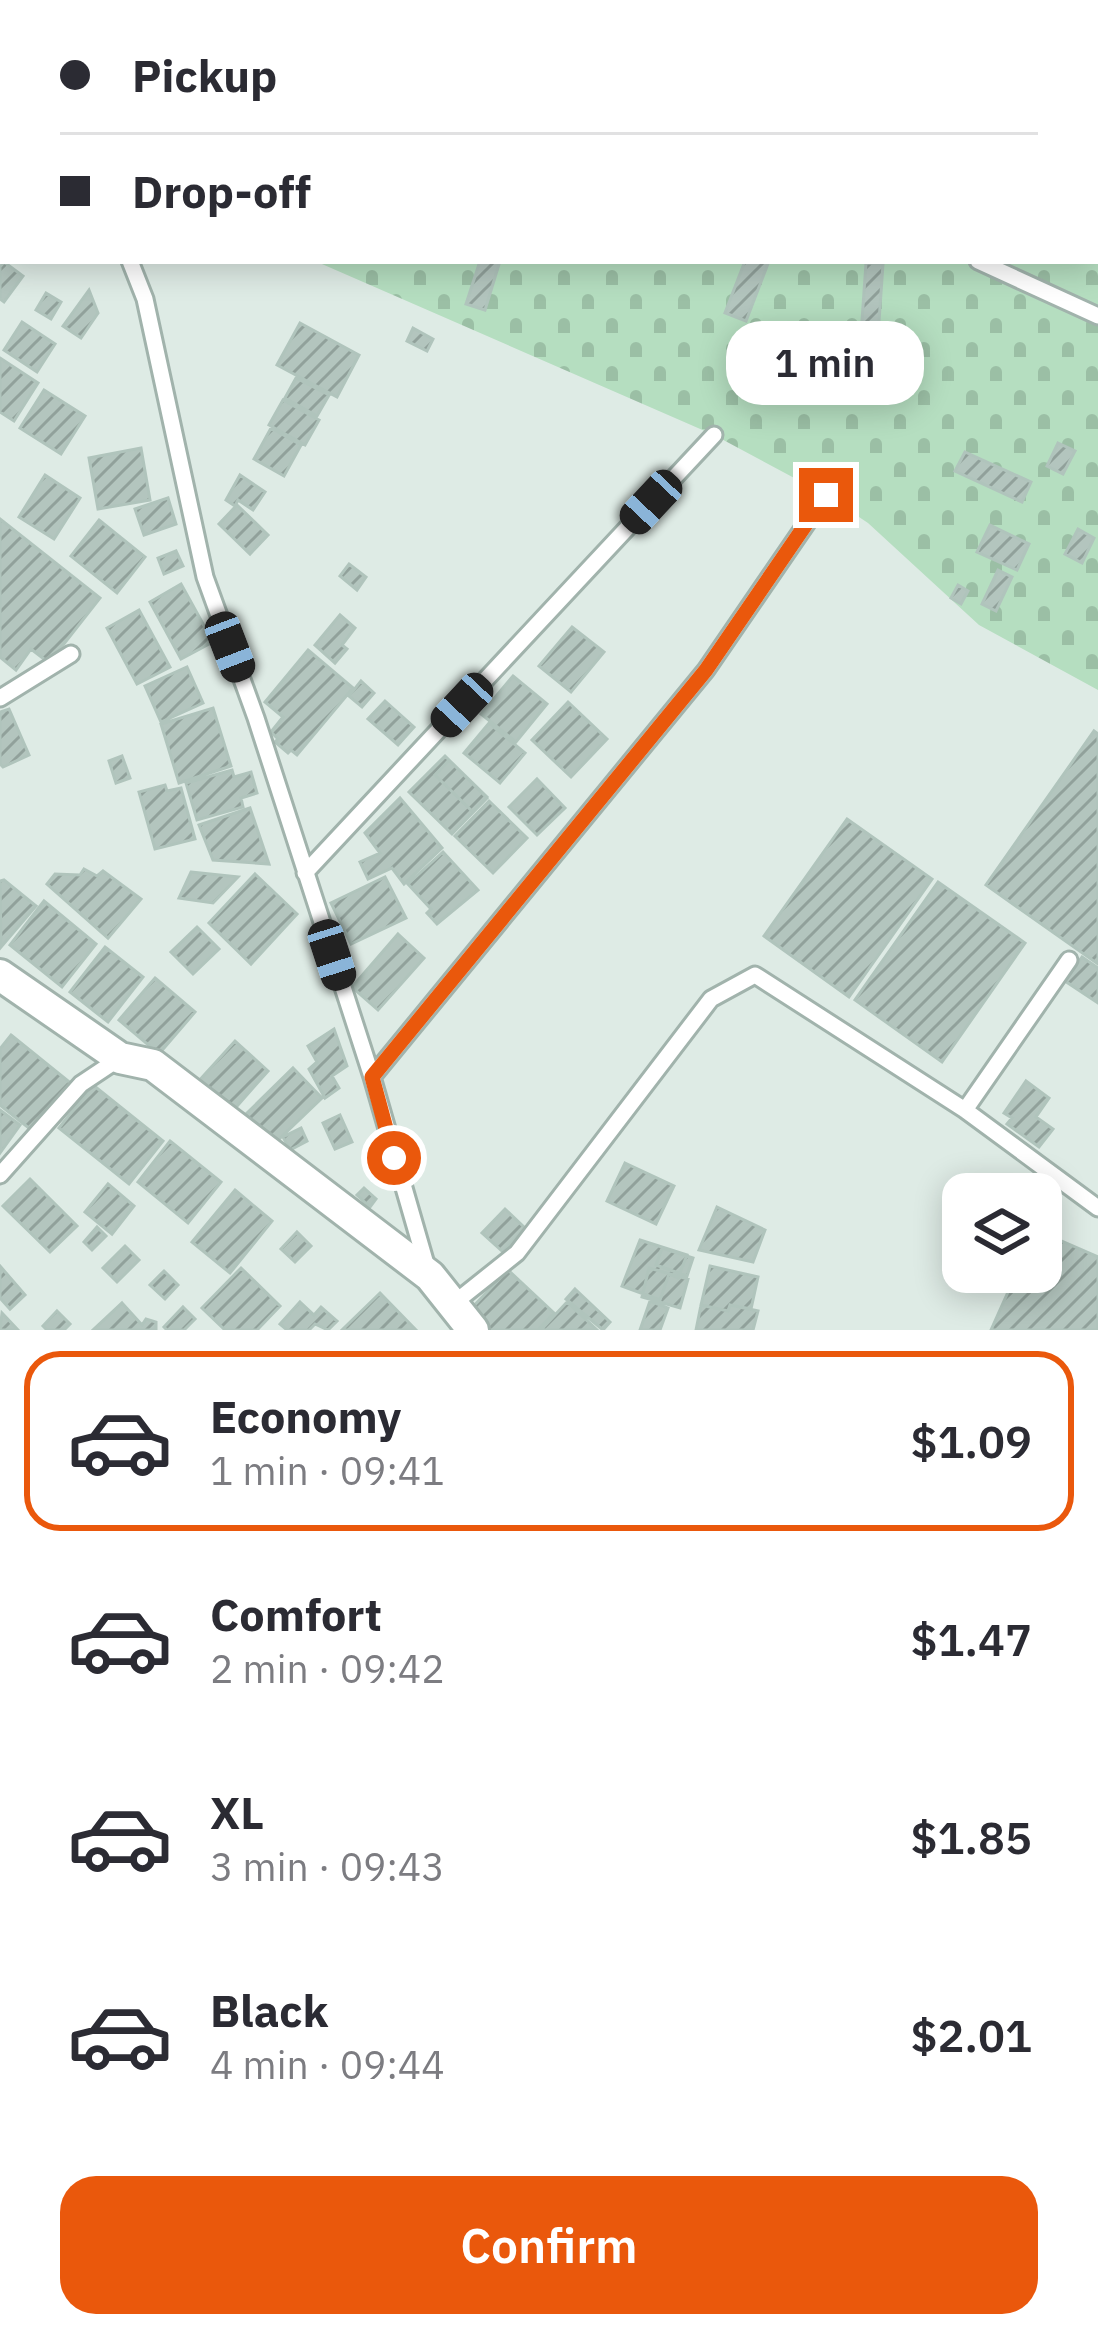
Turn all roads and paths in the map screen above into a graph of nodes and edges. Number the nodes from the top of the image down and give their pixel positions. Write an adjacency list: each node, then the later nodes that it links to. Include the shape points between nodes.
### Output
1 (131, 264): 8 (lane, via 205,577)
2 (985, 264): 3 (lane)
3 (1098, 316)
4 (714, 435): 8 (lane)
5 (826, 495): 14 (lane, via 706,670)
6 (71, 654): 7 (lane)
7 (0, 698)
8 (305, 873): 14 (lane)
9 (1069, 960): 15 (lane)
10 (0, 975): 12 (street)
11 (0, 1001): 12 (street)
12 (34, 1002): 13 (street)
13 (119, 1058): 16 (lane, via 81,1084); 18 (street, via 153,1065)
14 (372, 1077): 18 (lane)
15 (965, 1110): 17 (lane); 19 (lane, via 755,975 711,999 517,1253)
16 (0, 1175)
17 (1098, 1208)
18 (430, 1276): 19 (street)
19 (453, 1304): 20 (street)
20 (472, 1330)

